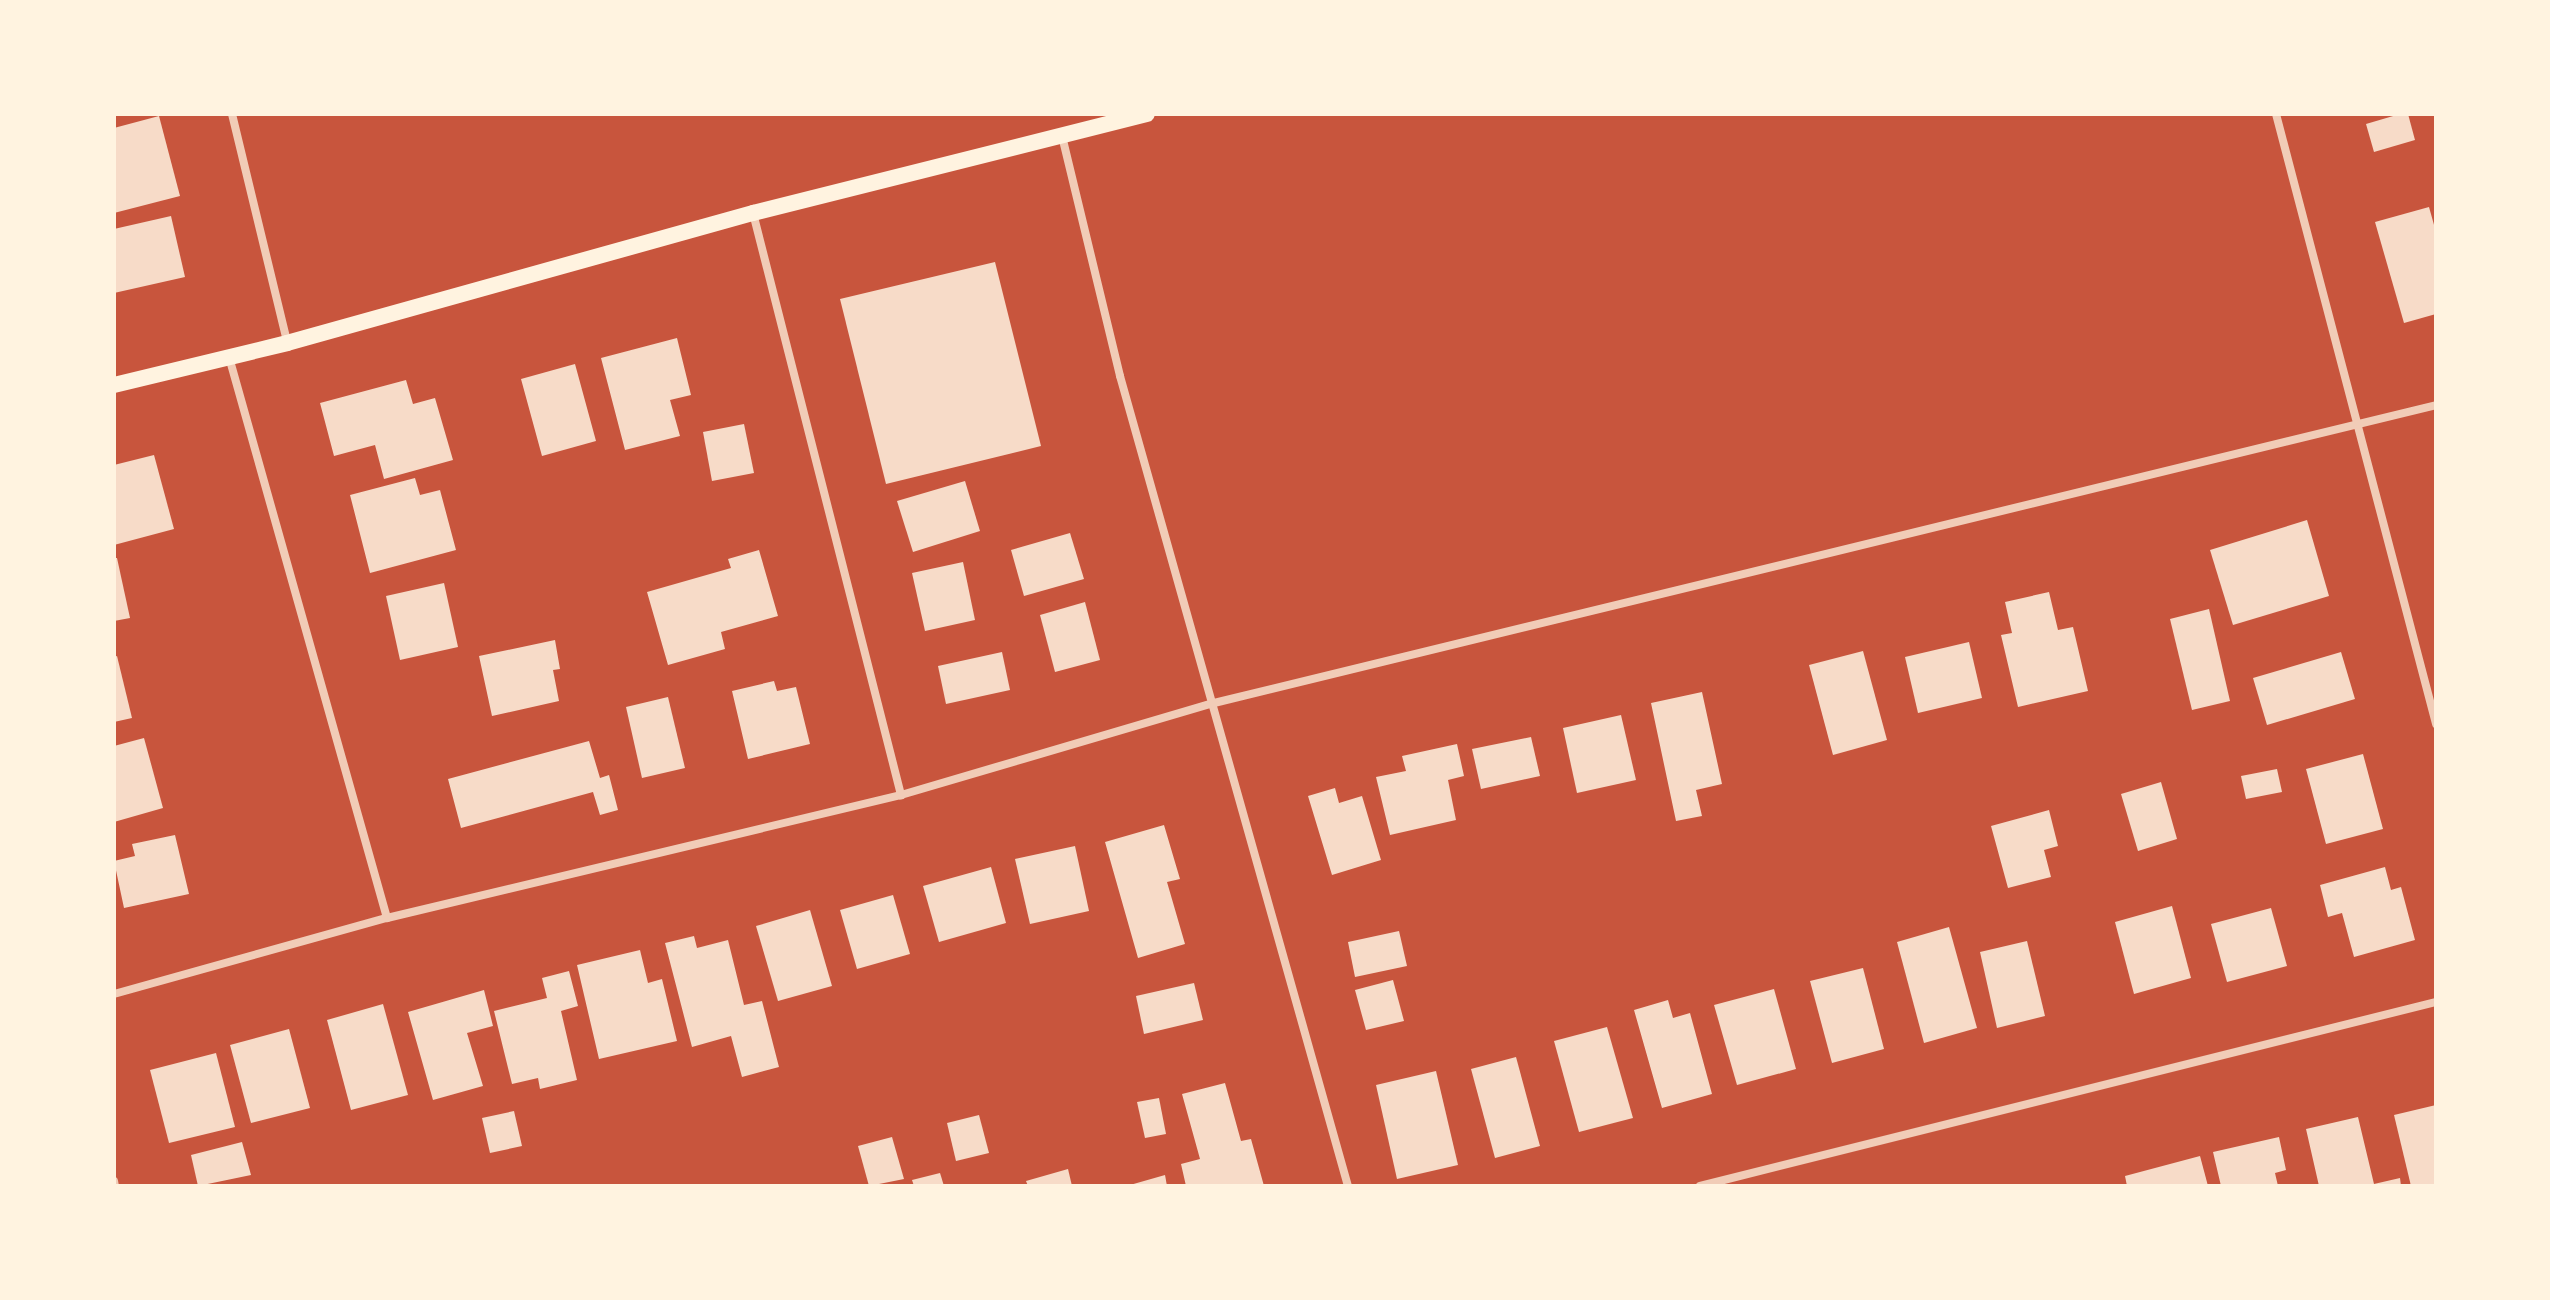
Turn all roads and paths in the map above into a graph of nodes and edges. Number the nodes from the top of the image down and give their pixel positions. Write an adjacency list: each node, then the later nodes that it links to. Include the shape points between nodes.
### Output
1 (232, 114): 6 (street)
2 (1147, 114): 4 (main road)
3 (2276, 114): 10 (street)
4 (1062, 136): 5 (main road); 11 (street, via 1120,376)
5 (753, 213): 6 (main road); 13 (street)
6 (287, 343): 7 (main road)
7 (229, 357): 8 (main road); 14 (street)
8 (114, 385)
9 (2436, 405): 10 (street)
10 (2357, 425): 11 (street); 12 (street)
11 (1214, 703): 13 (street); 17 (street)
12 (2436, 724)
13 (901, 795): 14 (street)
14 (387, 918): 15 (street)
15 (114, 994)
16 (2436, 1002): 18 (street)
17 (1348, 1186)
18 (1700, 1186)

